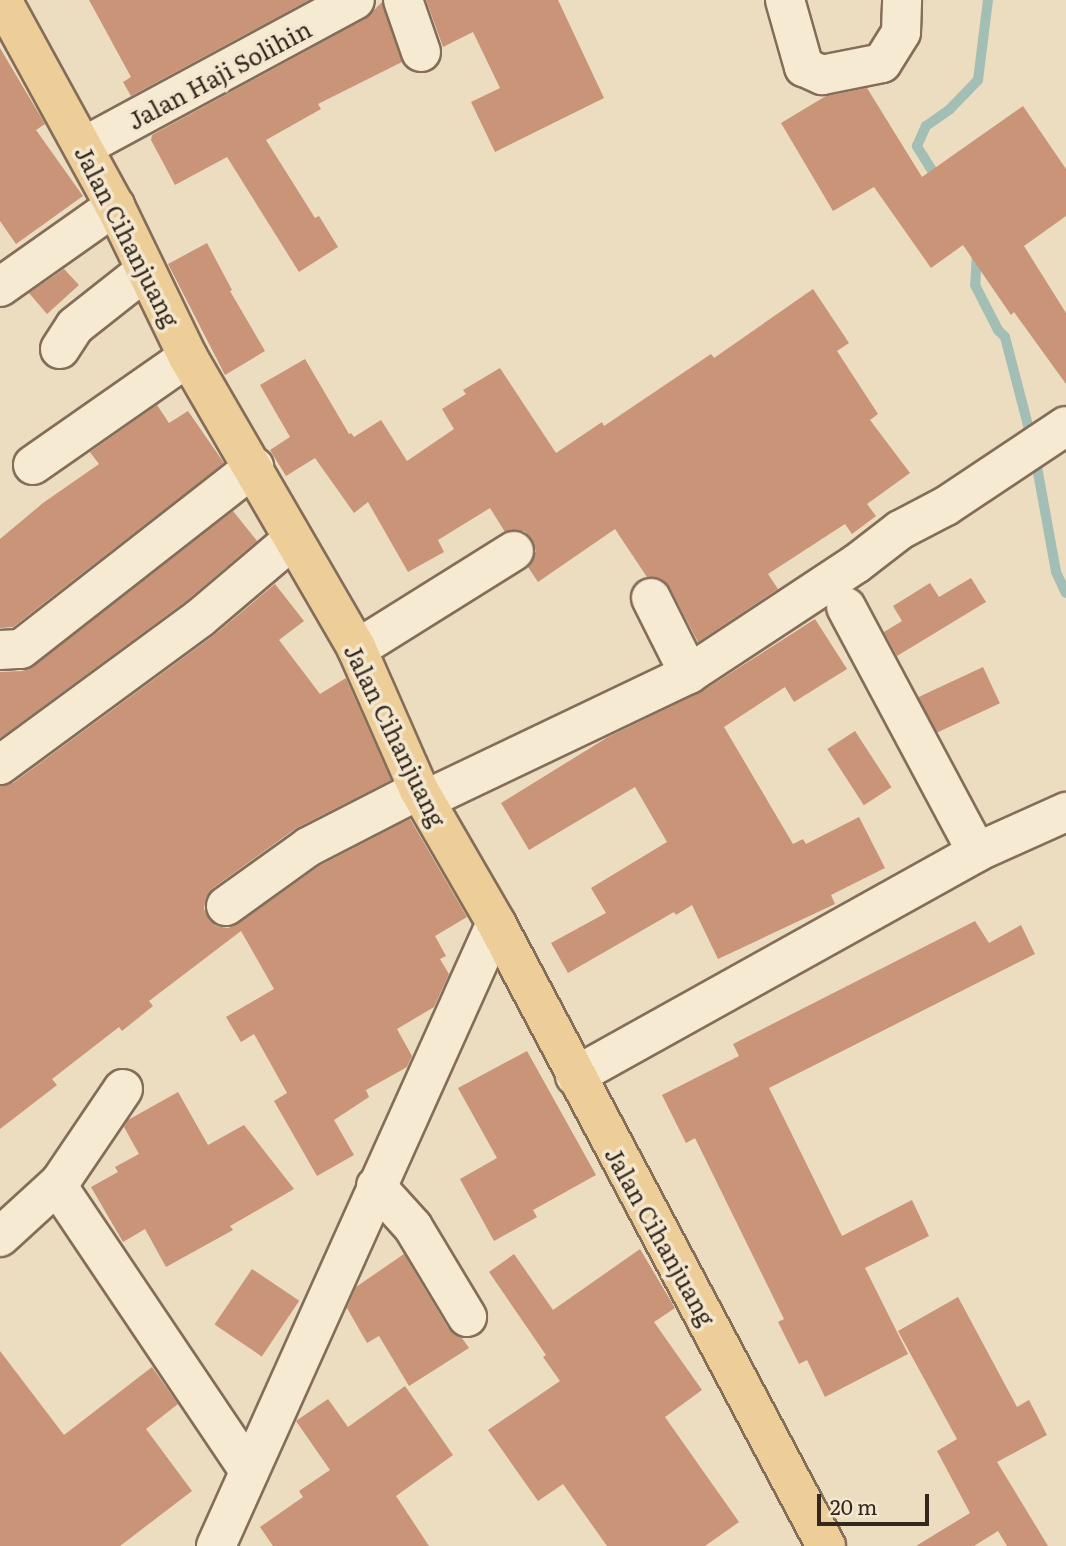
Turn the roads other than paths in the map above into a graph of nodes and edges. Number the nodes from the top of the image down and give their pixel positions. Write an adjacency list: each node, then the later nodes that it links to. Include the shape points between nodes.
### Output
1 (2, 0): 7 (main road, Jalan Cihanjuang)
2 (355, 0): 7 (street, Jalan Haji Solihin)
3 (402, 0): 6 (street)
4 (785, 0): 5 (street, via 804,66 822,75 882,63 901,32)
5 (902, 0)
6 (421, 52)
7 (83, 147): 8 (main road, Jalan Cihanjuang)
8 (115, 206): 9 (main road, Jalan Cihanjuang); 10 (street)
9 (146, 270): 11 (street, via 75,326); 12 (main road, Jalan Cihanjuang)
10 (0, 287)
11 (60, 349)
12 (188, 357): 14 (street); 15 (main road, Jalan Cihanjuang)
13 (1066, 426): 22 (street, via 946,506 900,530)
14 (33, 465)
15 (254, 467): 16 (main road, Jalan Cihanjuang); 21 (street, via 21,649)
16 (292, 541): 20 (main road, Jalan Cihanjuang); 23 (street, via 201,618)
17 (514, 551): 20 (street)
18 (650, 598): 22 (street)
19 (846, 607): 26 (street)
20 (356, 649): 24 (main road, Jalan Cihanjuang)
21 (0, 650)
22 (689, 674): 24 (street)
23 (0, 765)
24 (422, 795): 27 (street, via 308,847); 28 (main road, Jalan Cihanjuang)
25 (1066, 812): 26 (street)
26 (977, 852): 29 (street)
27 (226, 906)
28 (496, 923): 29 (main road, Jalan Cihanjuang); 32 (street)
29 (575, 1076): 37 (main road, Jalan Cihanjuang)
30 (123, 1089): 31 (street)
31 (60, 1182): 33 (street); 35 (street, via 63,1194)
32 (376, 1186): 34 (street, via 413,1227); 35 (street)
33 (0, 1237)
34 (467, 1317)
35 (249, 1471): 36 (street)
36 (216, 1546)
37 (826, 1546)

